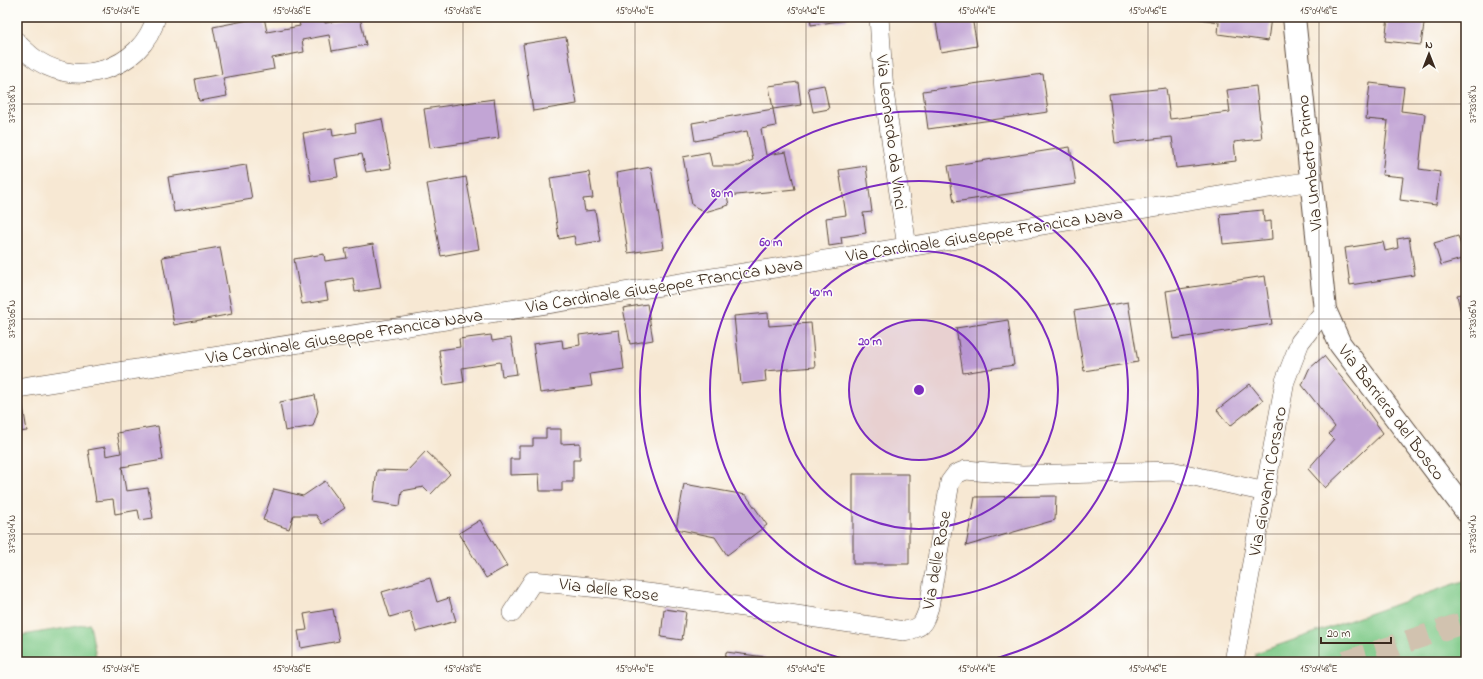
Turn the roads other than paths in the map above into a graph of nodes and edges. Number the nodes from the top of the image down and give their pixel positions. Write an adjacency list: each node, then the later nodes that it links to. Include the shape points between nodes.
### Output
1 (156, 17): 4 (street, via 154,27 138,50 116,66 91,73 64,72 39,62)
2 (880, 17): 6 (street, Via Leonardo da Vinci, via 884,92)
3 (1294, 17): 5 (main road, Via Umberto Primo)
4 (17, 42)
5 (1311, 181): 6 (street, Via Cardinale Giuseppe Francica Nava); 7 (main road, Via Umberto Primo)
6 (907, 247): 8 (street, Via Cardinale Giuseppe Francica Nava)
7 (1326, 310): 9 (street, Via Giovanni Corsaro, via 1300,342 1285,381); 10 (main road, Via Barriera del Bosco, via 1340,344)
8 (17, 388)
9 (1266, 492): 11 (street, Via delle Rose, via 1171,471 1022,475 966,470 956,474 950,482 930,608 924,623 916,629 904,631 656,594 534,581); 12 (street, Via Giovanni Corsaro)
10 (1466, 511)
11 (512, 613)
12 (1234, 662)

